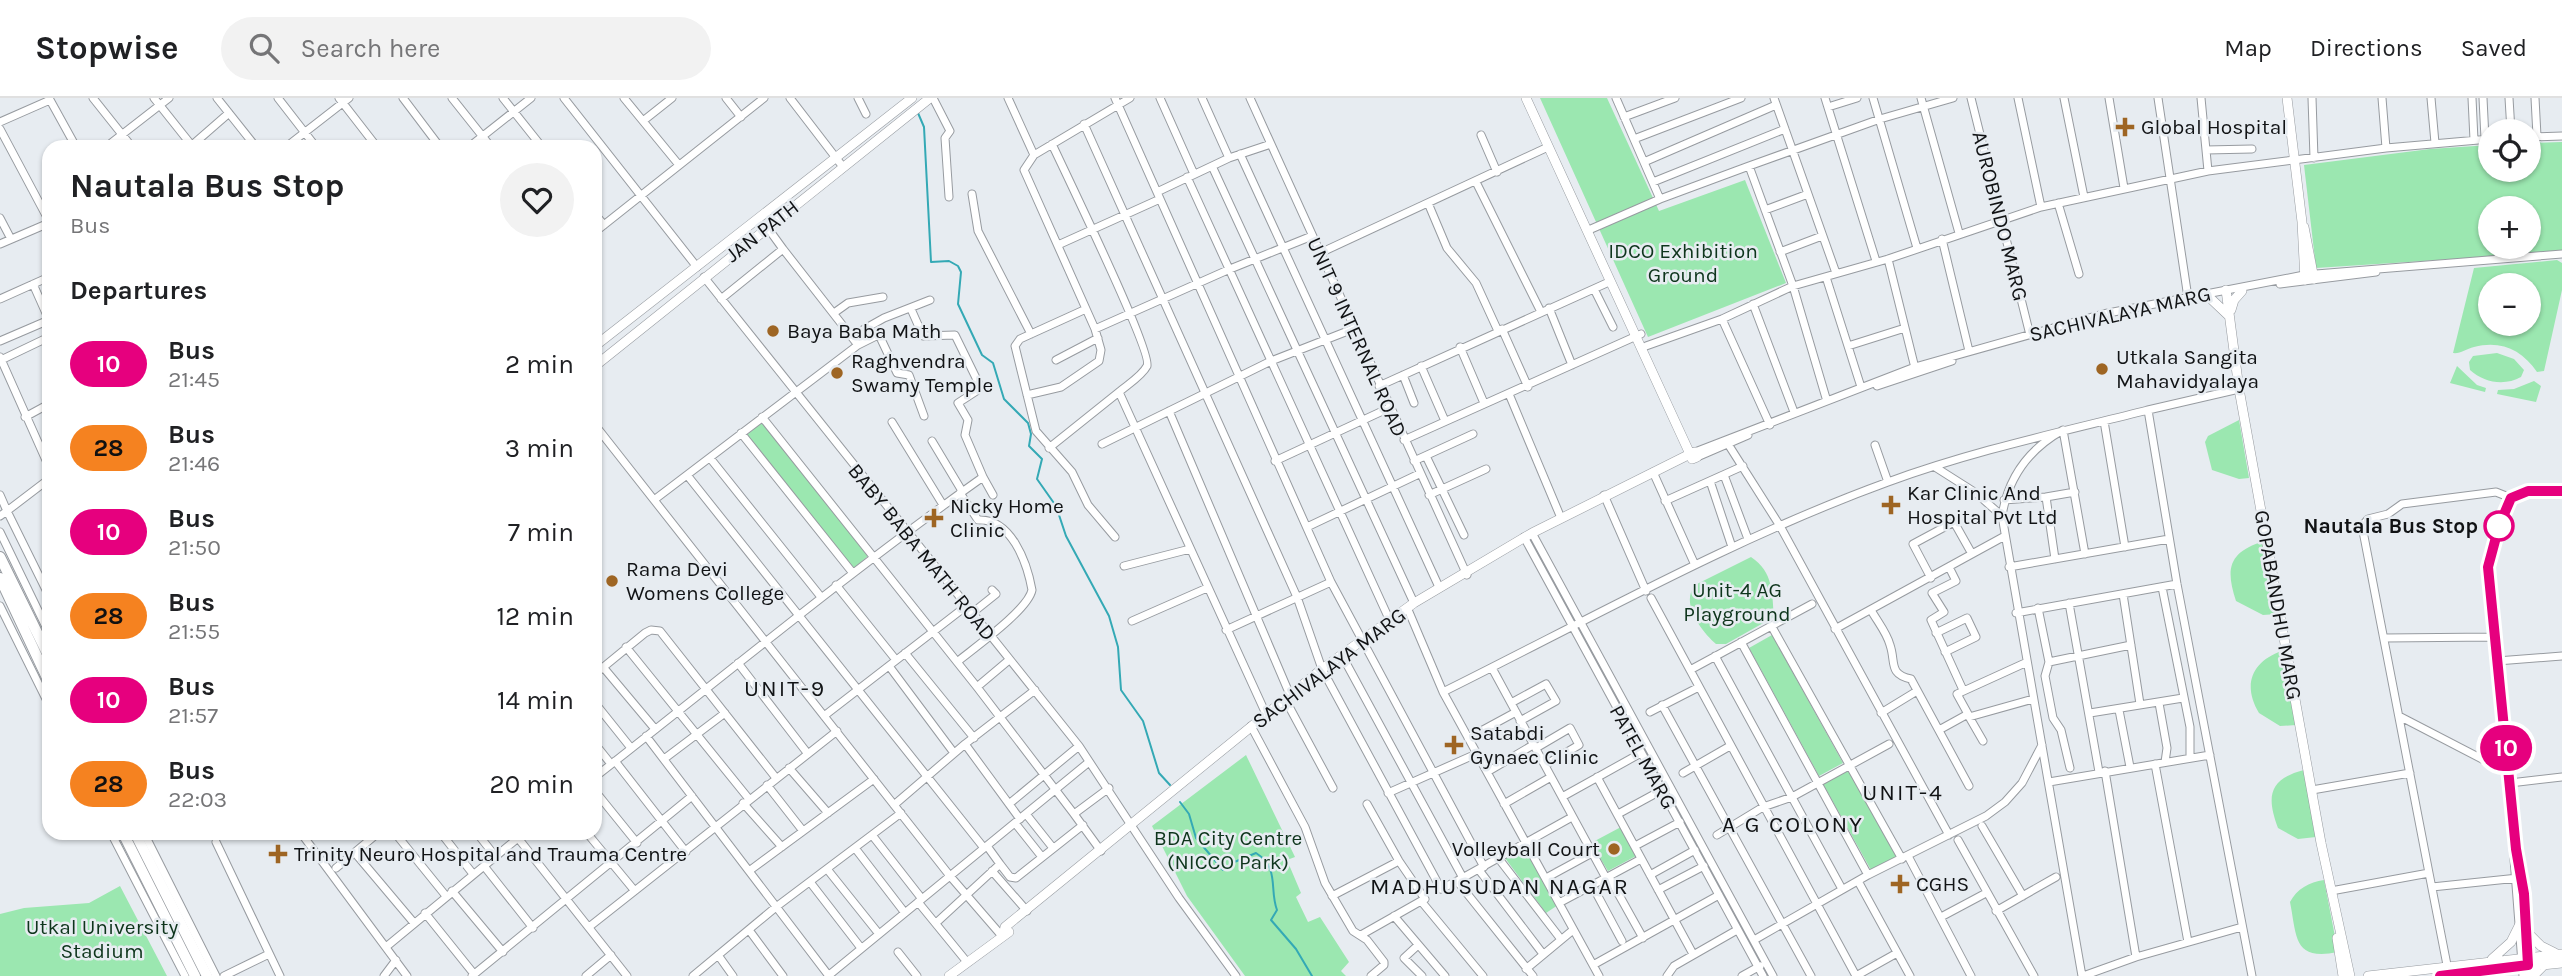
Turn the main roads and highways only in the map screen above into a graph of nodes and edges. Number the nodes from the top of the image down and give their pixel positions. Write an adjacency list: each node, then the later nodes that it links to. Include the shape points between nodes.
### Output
1 (912, 98): 12 (main road, JAN PATH)
2 (932, 98): 13 (main road, JAN PATH)
3 (1526, 98): 11 (main road, via 1609,282)
4 (1533, 98): 11 (main road)
5 (2287, 98): 6 (main road)
6 (2309, 277)
7 (2242, 291): 10 (main road)
8 (2226, 292): 10 (main road, GOPABANDHU MARG)
9 (2209, 297): 10 (main road)
10 (2230, 317): 30 (main road, GOPABANDHU MARG, via 2239,389)
11 (1639, 335): 14 (main road); 14 (main road)
12 (602, 340)
13 (602, 360)
14 (1694, 455): 15 (main road, SACHIVALAYA MARG)
15 (1605, 498): 16 (main road, SACHIVALAYA MARG); 16 (main road, SACHIVALAYA MARG)
16 (1529, 538): 18 (main road, SACHIVALAYA MARG)
17 (0, 557): 21 (highway)
18 (1466, 573): 20 (main road, SACHIVALAYA MARG); 20 (main road, SACHIVALAYA MARG)
19 (0, 578): 23 (highway)
20 (1411, 607): 22 (main road, SACHIVALAYA MARG); 22 (main road, SACHIVALAYA MARG)
21 (42, 643)
22 (1363, 644): 24 (main road, SACHIVALAYA MARG); 24 (main road, SACHIVALAYA MARG, via 1345,661)
23 (42, 667)
24 (1324, 671): 25 (main road, SACHIVALAYA MARG)
25 (1288, 699): 26 (main road, SACHIVALAYA MARG); 26 (main road, SACHIVALAYA MARG)
26 (1252, 728): 27 (main road, SACHIVALAYA MARG)
27 (1135, 826): 31 (main road, SACHIVALAYA MARG); 31 (main road, SACHIVALAYA MARG, via 1005,927)
28 (121, 840): 36 (highway)
29 (139, 840): 37 (highway)
30 (2337, 919): 39 (main road, GOPABANDHU MARG); 40 (main road, GOPABANDHU MARG)
31 (1002, 934): 38 (main road, SACHIVALAYA MARG)
32 (2560, 957): 33 (main road); 34 (main road, via 2523,928); 35 (main road)
33 (2546, 963): 35 (main road); 44 (main road)
34 (2493, 964): 35 (main road); 41 (main road); 42 (main road); 43 (main road)
35 (2524, 964)
36 (195, 976)
37 (207, 976)
38 (949, 976)
39 (2343, 976)
40 (2350, 976)
41 (2368, 976)
42 (2440, 976)
43 (2507, 976)
44 (2531, 976)

